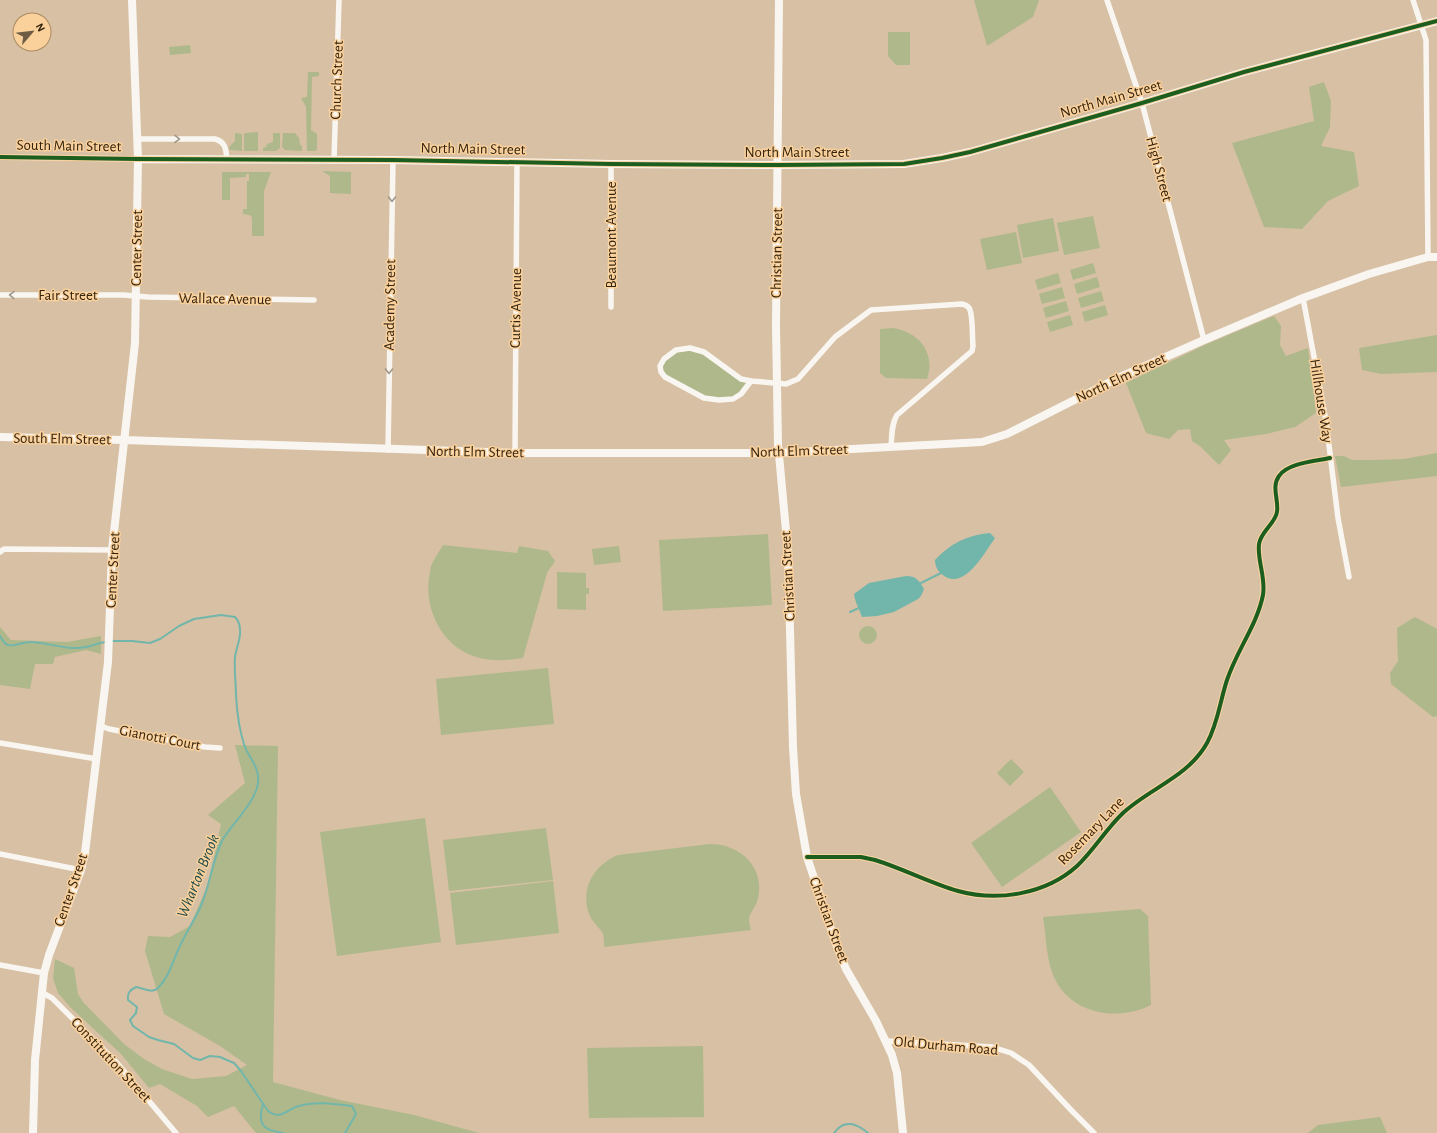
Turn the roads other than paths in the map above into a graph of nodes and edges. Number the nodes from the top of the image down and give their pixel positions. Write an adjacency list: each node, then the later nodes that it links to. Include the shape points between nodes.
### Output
1 (132, 0): 9 (main road, Center Street)
2 (339, 0): 13 (street, Church Street)
3 (779, 0): 17 (main road, Christian Street)
4 (1107, 0): 8 (street, High Street)
5 (1413, 0): 7 (street)
6 (1437, 21): 7 (main road, North Main Street)
7 (1421, 25): 8 (main road, North Main Street, via 1244,72); 18 (street, via 1426,40)
8 (1142, 103): 17 (main road, North Main Street, via 942,158 904,164); 25 (street, High Street)
9 (138, 139): 11 (main road, Center Street); 12 (street, one-way to 12, via 215,140 226,147)
10 (0, 157): 11 (street, South Main Street)
11 (138, 160): 12 (main road, North Main Street); 21 (main road, Center Street)
12 (227, 160): 13 (main road, North Main Street)
13 (334, 160): 14 (main road, North Main Street)
14 (393, 160): 15 (main road, North Main Street); 31 (street, Academy Street, one-way to 31)
15 (517, 162): 16 (main road, North Main Street); 32 (street, Curtis Avenue)
16 (611, 164): 17 (main road, North Main Street); 24 (street, Beaumont Avenue)
17 (778, 165): 27 (main road, Christian Street)
18 (1428, 257): 19 (main road, North Elm Street); 22 (main road, North Elm Street, via 1369,274)
19 (1437, 257)
20 (0, 295): 21 (street, Fair Street, one-way to 20)
21 (135, 296): 23 (street, Wallace Avenue); 29 (main road, Center Street, via 134,347)
22 (1303, 298): 25 (main road, North Elm Street); 34 (street, Hillhouse Way, via 1326,421)
23 (314, 300)
24 (611, 307)
25 (1204, 340): 30 (main road, North Elm Street, via 1118,378 996,439)
26 (751, 382): 26 (street, via 741,379 696,349 676,350 664,359 660,366 660,372 665,377 704,398 733,399); 27 (street)
27 (777, 384): 30 (street, via 786,384 798,379 835,337 871,310 966,305 970,308 971,314 972,351 897,415 893,421); 33 (main road, Christian Street)
28 (0, 437): 29 (main road, South Elm Street)
29 (124, 440): 31 (main road, North Elm Street); 35 (main road, Center Street)
30 (891, 448): 33 (main road, North Elm Street)
31 (388, 450): 32 (main road, North Elm Street)
32 (515, 453): 33 (main road, North Elm Street)
33 (778, 453): 43 (main road, Christian Street, via 788,553 796,794)
34 (1330, 458): 37 (street, Hillhouse Way); 43 (street, Rosemary Lane, via 1287,468 1276,480 1277,514 1259,544 1264,576 1260,607 1227,680 1214,728 1199,757 1176,777 1137,800 1075,867 1058,880 1038,889 1000,896 959,891 876,860 861,857)
35 (112, 550): 36 (street, via 4,549); 38 (main road, Center Street, via 110,650)
36 (0, 552)
37 (1349, 576)
38 (101, 726): 40 (street, Gianotti Court); 41 (main road, Center Street)
39 (0, 743): 41 (street)
40 (220, 748)
41 (97, 759): 44 (main road, Center Street)
42 (0, 854): 44 (street)
43 (807, 858): 48 (main road, Christian Street, via 836,944)
44 (81, 870): 46 (main road, Center Street)
45 (0, 965): 46 (street)
46 (44, 973): 47 (main road, Center Street)
47 (41, 992): 49 (main road, Center Street); 50 (street, Constitution Street, via 52,998 117,1063)
48 (886, 1041): 51 (main road, Christian Street, via 897,1073); 52 (street, Old Durham Road, via 992,1047 1011,1053 1030,1066)
49 (33, 1133)
50 (176, 1133)
51 (903, 1133)
52 (1094, 1133)

